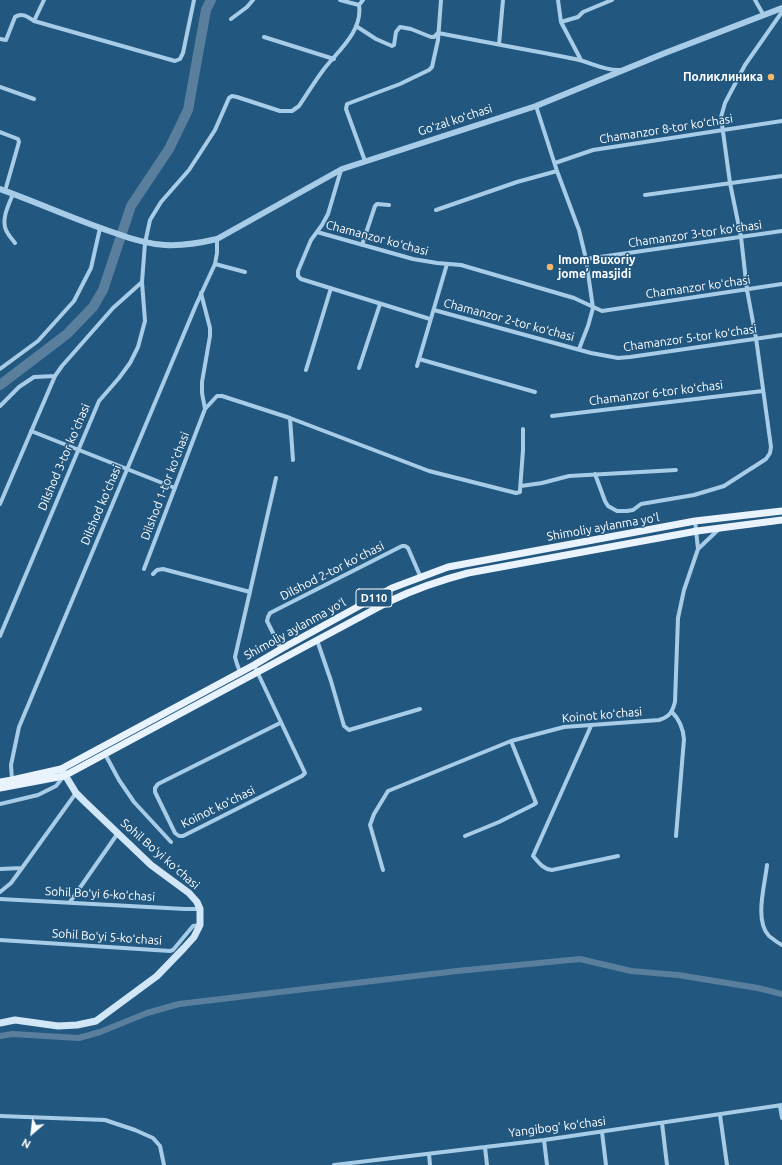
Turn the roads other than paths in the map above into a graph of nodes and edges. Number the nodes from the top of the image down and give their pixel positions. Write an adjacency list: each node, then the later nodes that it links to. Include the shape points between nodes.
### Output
1 (44, 0): 16 (street)
2 (194, 0): 16 (street, via 183,54 175,61)
3 (254, 0): 15 (street)
4 (340, 0): 11 (street)
5 (363, 0): 11 (street)
6 (441, 0): 19 (street)
7 (503, 0): 22 (street)
8 (558, 0): 17 (street)
9 (612, 0): 17 (street, via 583,12 578,17)
10 (755, 0): 14 (street)
11 (359, 5): 18 (street)
12 (782, 8): 14 (street, Goʻzal koʻchasi)
13 (782, 12): 30 (street, via 745,65 725,103 722,117)
14 (763, 14): 25 (street, Goʻzal koʻchasi)
15 (231, 19)
16 (34, 21): 21 (street, via 22,14 18,15 6,40)
17 (561, 22): 24 (street)
18 (356, 26): 19 (street, via 392,46 400,27 431,37); 23 (street)
19 (438, 33): 22 (street); 32 (street, via 430,70 347,104 346,109)
20 (264, 37): 23 (street)
21 (0, 39)
22 (499, 44): 24 (street)
23 (334, 59): 49 (street, Dilshod 3-tor koʻchasi, via 299,106 292,111 280,111 237,97 229,98 215,130 189,170 150,220)
24 (581, 60): 25 (street, via 612,71)
25 (625, 69): 28 (street, Goʻzal koʻchasi)
26 (0, 87): 27 (street)
27 (34, 99)
28 (536, 106): 32 (street, Goʻzal koʻchasi); 33 (street)
29 (782, 121): 30 (street, Chamanzor 8-tor koʻchasi)
30 (724, 130): 33 (street, Chamanzor 8-tor koʻchasi, via 593,150); 37 (street)
31 (0, 132): 38 (street, via 18,139 19,142)
32 (365, 161): 34 (street, Goʻzal koʻchasi)
33 (555, 163): 35 (street)
34 (342, 169): 45 (street, via 328,214); 47 (street, Goʻzal koʻchasi)
35 (557, 171): 42 (street, via 516,182); 51 (street, via 579,230)
36 (782, 176): 37 (street)
37 (730, 183): 40 (street); 46 (street)
38 (3, 190): 39 (street, Goʻzal koʻchasi)
39 (13, 194): 43 (street, Goʻzal koʻchasi); 48 (street, via 4,226)
40 (645, 195)
41 (389, 205): 50 (street, via 375,206)
42 (436, 210)
43 (100, 228): 49 (street, Goʻzal koʻchasi); 69 (street, via 91,268 74,301 38,341)
44 (782, 231): 46 (street, Chamanzor 3-tor koʻchasi)
45 (317, 232): 50 (street, Chamanzor koʻchasi); 57 (street, via 311,240 298,276)
46 (742, 237): 51 (street, Chamanzor 3-tor koʻchasi); 58 (street)
47 (217, 239): 49 (street, Goʻzal koʻchasi, via 183,246); 52 (street, Dilshod koʻchasi)
48 (15, 243)
49 (145, 243): 55 (street, Dilshod 3-tor koʻchasi)
50 (362, 245): 53 (street, Chamanzor koʻchasi, via 413,259)
51 (586, 259): 61 (street)
52 (215, 264): 54 (street); 59 (street, Dilshod koʻchasi)
53 (447, 264): 61 (street, Chamanzor koʻchasi, via 461,265 574,298); 62 (street)
54 (245, 272)
55 (142, 282): 72 (street, via 113,308); 81 (street, Dilshod 3-tor koʻchasi, via 145,321 138,347 130,363 99,401)
56 (782, 284): 58 (street, Chamanzor koʻchasi)
57 (330, 288): 60 (street); 71 (street)
58 (747, 290): 61 (street, Chamanzor koʻchasi, via 602,311); 65 (street)
59 (201, 292): 76 (street, via 210,328 202,382); 83 (street, Dilshod koʻchasi)
60 (380, 304): 63 (street); 70 (street)
61 (593, 308): 66 (street)
62 (434, 310): 63 (street); 66 (street, Chamanzor 2-tor koʻchasi)
63 (430, 319): 67 (street)
64 (782, 335): 65 (street, Chamanzor 5-tor koʻchasi)
65 (756, 338): 66 (street, Chamanzor 5-tor koʻchasi, via 630,358 606,357); 73 (street)
66 (579, 349)
67 (419, 358): 68 (street); 74 (street)
68 (417, 366)
69 (0, 368)
70 (359, 368)
71 (306, 370)
72 (55, 376): 75 (street, via 34,377); 80 (street)
73 (762, 391): 77 (street, Chamanzor 6-tor koʻchasi); 85 (street, via 770,453 766,459 724,486 694,495 641,504 633,510 617,511 605,501)
74 (535, 392)
75 (0, 406)
76 (205, 410): 78 (street, via 214,398 222,396); 88 (street, Dilshod 1-tor koʻchasi)
77 (552, 416)
78 (290, 418): 82 (street); 87 (street, via 429,471 516,493 520,492)
79 (523, 429): 87 (street)
80 (31, 431): 81 (street); 89 (street)
81 (78, 450): 83 (street); 102 (street, Dilshod 3-tor koʻchasi)
82 (293, 460)
83 (127, 470): 88 (street); 115 (street, Dilshod koʻchasi, via 19,727 11,765)
84 (676, 470): 85 (street)
85 (595, 474): 87 (street, via 569,476)
86 (276, 478): 101 (street)
87 (521, 486)
88 (175, 488): 98 (street, Dilshod 1-tor koʻchasi)
89 (0, 504)
90 (782, 511): 92 (main road, Shimoliy aylanma yoʻl / D110)
91 (782, 520): 93 (main road, Shimoliy aylanma yoʻl / D110)
92 (695, 521): 94 (street); 96 (main road, Shimoliy aylanma yoʻl / D110)
93 (720, 527): 94 (main road, Shimoliy aylanma yoʻl / D110); 95 (street)
94 (697, 531): 95 (street); 97 (main road, Shimoliy aylanma yoʻl / D110)
95 (698, 549): 109 (street, via 684,590 678,618 675,702)
96 (511, 555): 97 (main road); 100 (main road, Shimoliy aylanma yoʻl / D110, via 448,567)
97 (514, 565): 103 (main road, Shimoliy aylanma yoʻl / D110, via 468,573 405,593)
98 (144, 569)
99 (153, 574): 101 (street, via 164,569)
100 (421, 578): 104 (main road, Shimoliy aylanma yoʻl / D110, via 392,588); 104 (street, Dilshod 2-tor koʻchasi, via 405,546 366,563 270,614 268,621)
101 (250, 592): 106 (street, via 235,658)
102 (0, 636)
103 (317, 640): 107 (main road, Shimoliy aylanma yoʻl / D110); 108 (street, via 347,730)
104 (281, 649): 105 (main road, Shimoliy aylanma yoʻl / D110)
105 (254, 665): 106 (main road, Shimoliy aylanma yoʻl / D110); 107 (street, Koinot koʻchasi)
106 (240, 672): 114 (main road, Shimoliy aylanma yoʻl / D110)
107 (258, 672): 110 (street, Koinot koʻchasi); 113 (main road, Shimoliy aylanma yoʻl / D110)
108 (420, 710)
109 (672, 712): 111 (street, Koinot koʻchasi, via 658,720); 122 (street, via 683,727 684,739)
110 (280, 722): 110 (street, Koinot koʻchasi, via 305,773 184,836 175,833 155,792 158,784)
111 (591, 726): 112 (street, Koinot koʻchasi, via 564,727); 124 (street, via 533,856 539,864 552,870)
112 (510, 741): 121 (street, via 536,802 533,806); 128 (street, Koinot koʻchasi, via 388,791 370,825)
113 (105, 754): 114 (main road, Shimoliy aylanma yoʻl / D110); 123 (street, via 134,802)
114 (63, 772): 115 (main road, Shimoliy aylanma yoʻl / D110); 117 (main road, Shimoliy aylanma yoʻl / D110); 118 (main road, Sohil Boʻyi koʻchasi); 119 (street, via 56,786 38,796)
115 (12, 780): 116 (main road, Shimoliy aylanma yoʻl / D110)
116 (0, 782)
117 (0, 788)
118 (76, 793): 120 (main road, Sohil Boʻyi koʻchasi); 126 (street)
119 (0, 804)
120 (118, 833): 131 (street); 132 (main road, Sohil Boʻyi koʻchasi, via 151,865 189,893)
121 (465, 836)
122 (676, 836)
123 (171, 842)
124 (618, 856)
125 (768, 865): 135 (street, via 761,910 762,924 768,935)
126 (22, 868): 127 (street); 129 (street, via 11,883)
127 (0, 869)
128 (383, 870)
129 (0, 892)
130 (0, 899): 131 (street, Sohil Boʻyi 6-koʻchasi)
131 (70, 902): 132 (street, Sohil Boʻyi 6-koʻchasi)
132 (200, 909): 133 (main road, Sohil Boʻyi koʻchasi)
133 (200, 925): 134 (street, Sohil Boʻyi 5-koʻchasi, via 194,926 170,951); 136 (main road, via 194,937 156,976 96,1021 58,1026 15,1020)
134 (0, 940)
135 (782, 945)
136 (0, 1023)
137 (781, 1105): 138 (street, Yangibogʻ koʻchasi); 140 (street)
138 (720, 1115): 141 (street, Yangibogʻ koʻchasi); 154 (street)
139 (0, 1116): 147 (street, via 105,1120 153,1138 160,1146)
140 (782, 1118)
141 (662, 1123): 142 (street, Yangibogʻ koʻchasi); 153 (street)
142 (602, 1132): 143 (street, Yangibogʻ koʻchasi); 152 (street)
143 (544, 1140): 144 (street, Yangibogʻ koʻchasi); 151 (street)
144 (485, 1147): 145 (street, Yangibogʻ koʻchasi); 150 (street)
145 (428, 1154): 146 (street, Yangibogʻ koʻchasi); 149 (street)
146 (369, 1163): 148 (street, Yangibogʻ koʻchasi)
147 (164, 1165)
148 (334, 1165)
149 (430, 1165)
150 (487, 1165)
151 (547, 1165)
152 (606, 1165)
153 (667, 1165)
154 (727, 1165)

